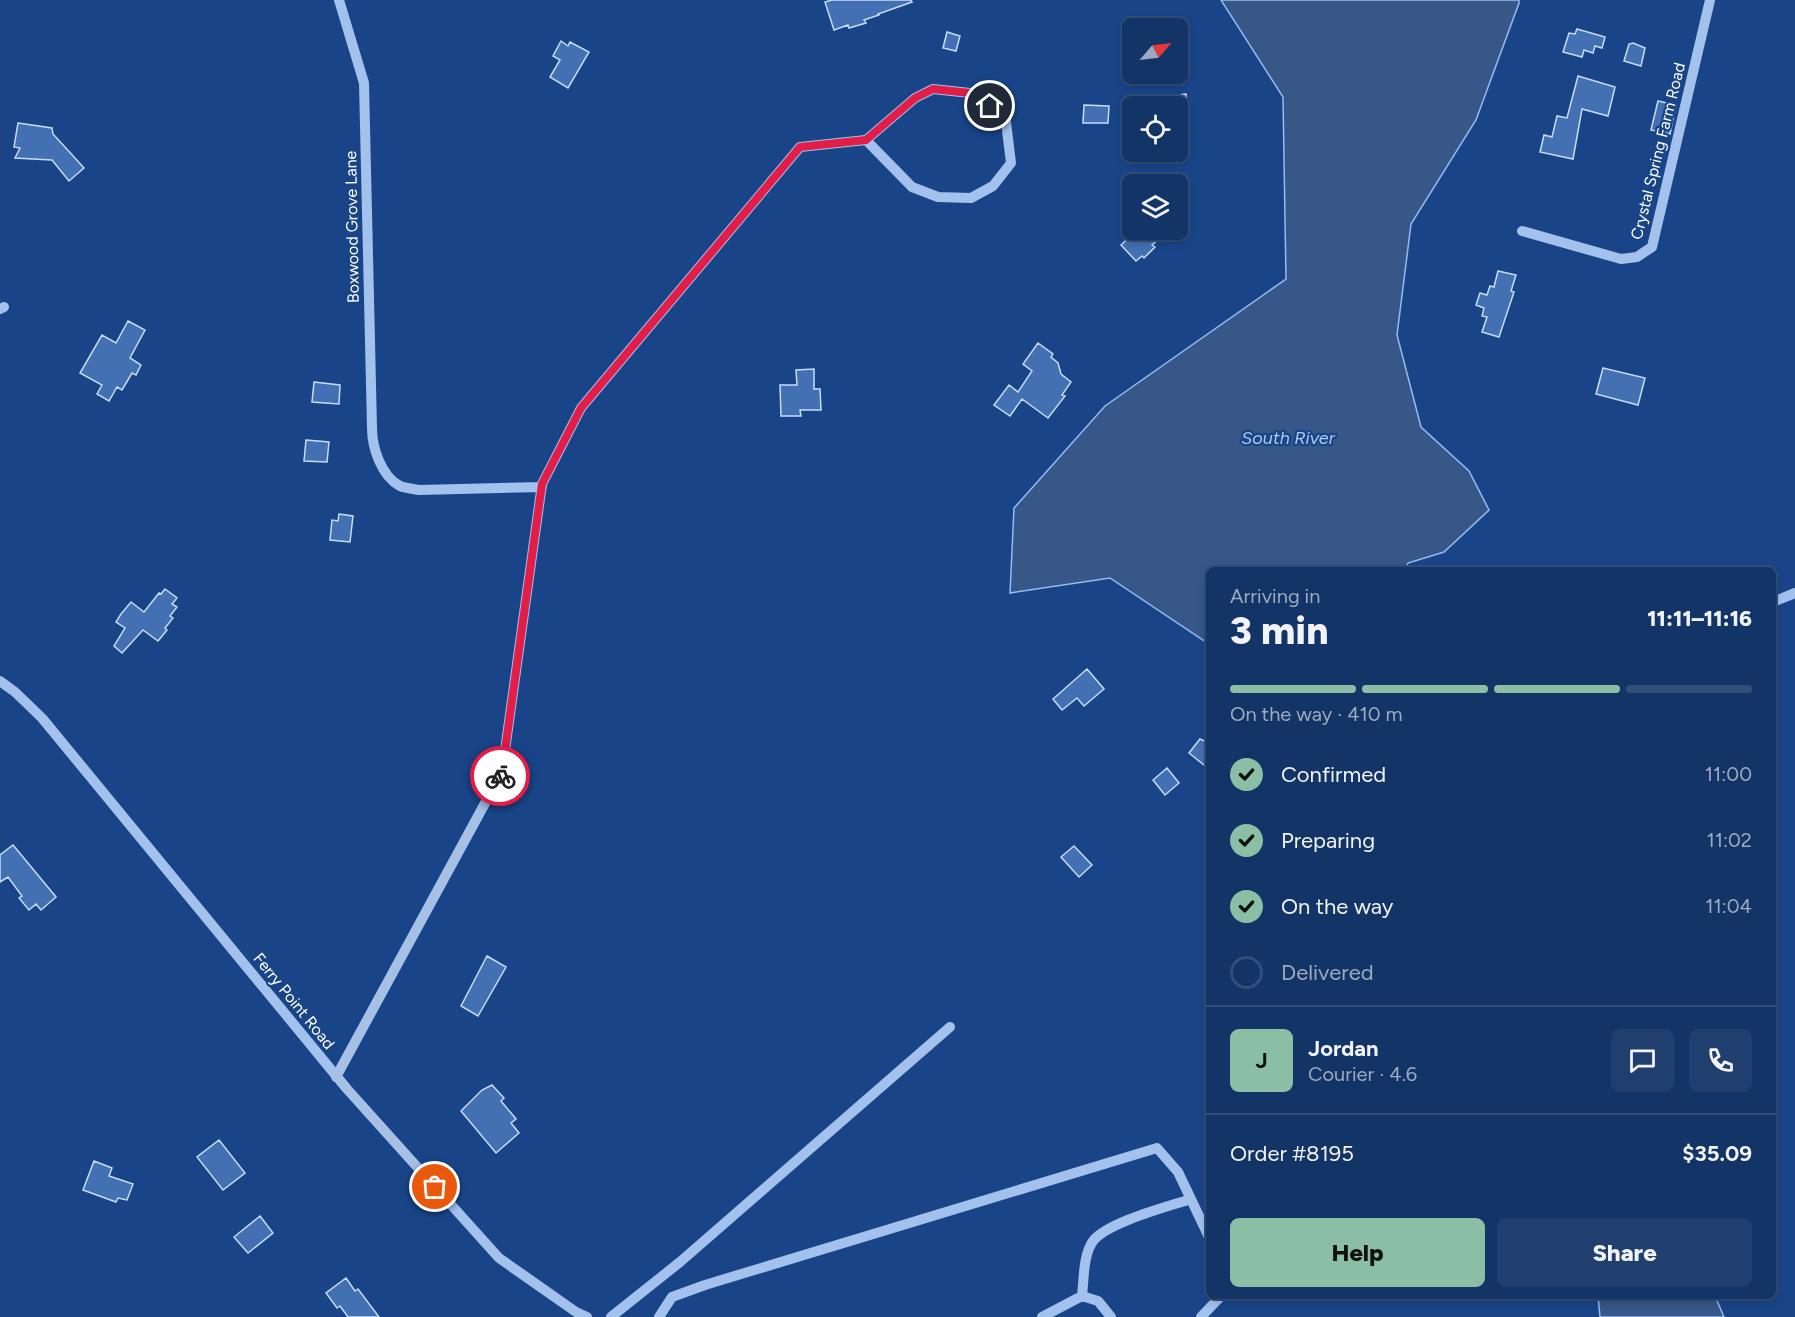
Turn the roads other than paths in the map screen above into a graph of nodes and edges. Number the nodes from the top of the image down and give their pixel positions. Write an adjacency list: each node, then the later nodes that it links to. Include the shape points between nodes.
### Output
1 (339, 0): 5 (street, Boxwood Grove Lane, via 364,83 372,441 376,455 399,485 418,490)
2 (1710, 0): 4 (street, Crystal Spring Farm Road, via 1652,247 1637,257 1621,259)
3 (866, 140): 3 (street, via 912,187 938,197 971,198 993,186 1011,162 1006,123 979,94 933,89 915,98); 5 (street, via 800,147 581,408)
4 (1522, 231)
5 (542, 487): 10 (street, via 502,772)
6 (1795, 593): 7 (street)
7 (1776, 601)
8 (0, 681): 10 (street, Ferry Point Road, via 49,726)
9 (950, 1027): 16 (street, via 680,1262)
10 (336, 1077): 15 (street, Ferry Point Road, via 499,1258)
11 (1191, 1199): 12 (street); 13 (street, via 1109,1229 1093,1242 1086,1259); 17 (street, via 1178,1172 1157,1148 705,1285 672,1297)
12 (1206, 1231)
13 (1082, 1296): 18 (street); 19 (street, via 1098,1301)
14 (1218, 1299): 20 (street)
15 (587, 1317)
16 (611, 1317)
17 (659, 1317)
18 (1042, 1317)
19 (1111, 1317)
20 (1201, 1317)

